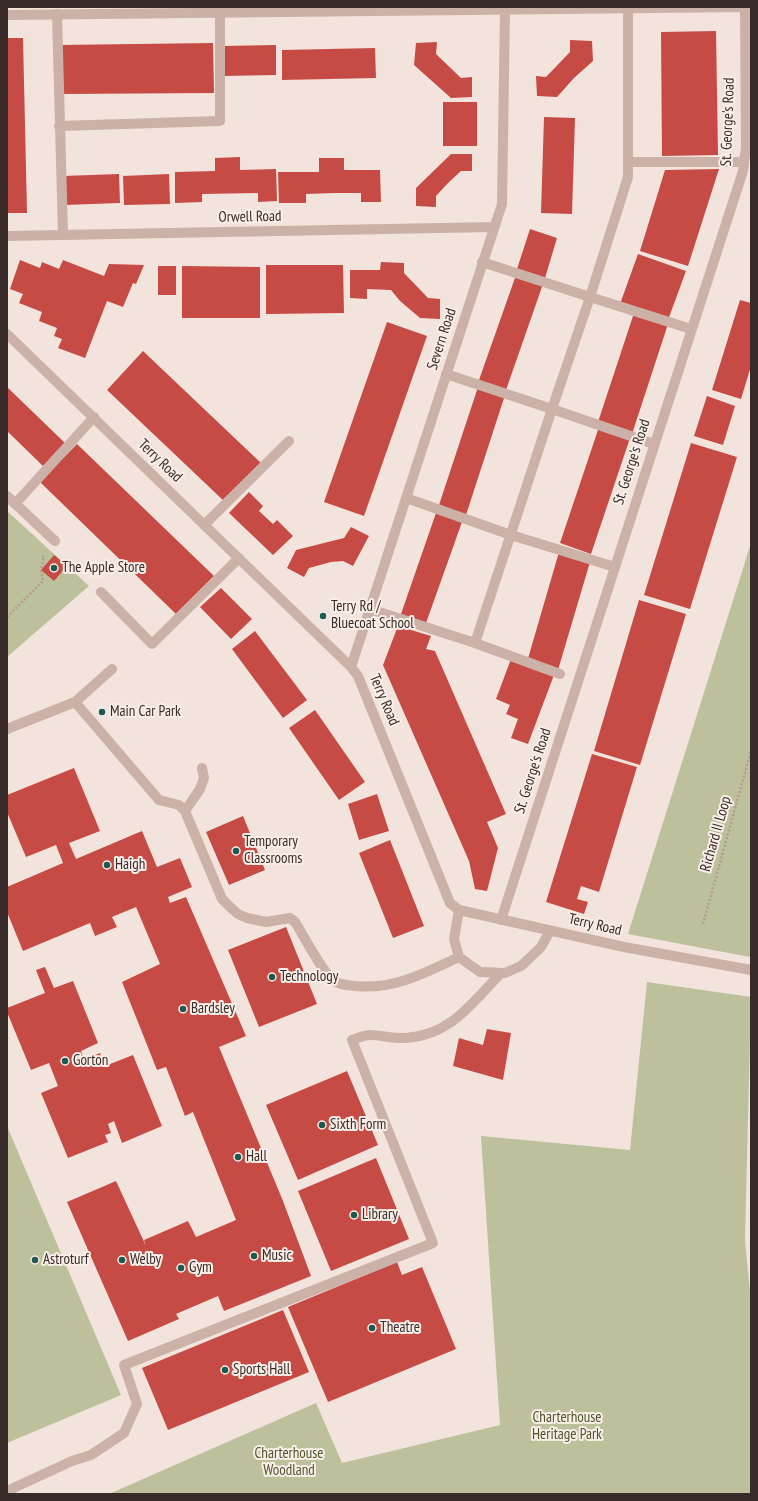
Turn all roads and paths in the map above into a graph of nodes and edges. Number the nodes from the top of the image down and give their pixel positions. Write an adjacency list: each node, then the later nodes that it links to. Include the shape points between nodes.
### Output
1 (745, 7): 3 (street); 10 (street, St. George's Road)
2 (311, 9): 4 (street); 5 (street)
3 (628, 9): 4 (street); 9 (street)
4 (505, 10): 11 (street, Severn Road, via 502,204)
5 (220, 12): 6 (street); 8 (street, via 220,121)
6 (57, 14): 7 (street); 8 (street)
7 (7, 15)
8 (59, 126): 12 (street)
9 (628, 162): 10 (street); 15 (street, via 628,177)
10 (744, 162): 16 (street, St. George's Road)
11 (494, 227): 12 (street, Orwell Road); 14 (street, Severn Road)
12 (63, 235): 13 (street, Orwell Road)
13 (7, 236)
14 (482, 262): 15 (street); 18 (street, Severn Road)
15 (590, 297): 16 (street); 19 (street)
16 (691, 329): 22 (street, St. George's Road)
17 (7, 334): 20 (street, Terry Road)
18 (446, 374): 19 (street); 24 (street, Severn Road)
19 (552, 409): 22 (street); 27 (street)
20 (94, 418): 25 (street); 26 (street, Terry Road)
21 (290, 441): 26 (street)
22 (654, 444): 31 (street, St. George's Road)
23 (7, 496): 25 (street)
24 (406, 498): 27 (street); 33 (street, Severn Road)
25 (15, 504): 28 (street)
26 (204, 525): 30 (street, Terry Road)
27 (511, 535): 31 (street); 35 (street)
28 (55, 542)
29 (39, 552): 34 (path, via 44,557 41,570 43,581)
30 (239, 558): 32 (street, via 152,644); 36 (street, Terry Road)
31 (615, 567): 45 (street, St. George's Road)
32 (101, 592)
33 (370, 609): 35 (street); 36 (street, Severn Road)
34 (7, 617)
35 (475, 643): 38 (street)
36 (351, 667): 44 (street, Terry Road, via 358,676 450,903)
37 (112, 669): 39 (street)
38 (560, 674)
39 (75, 702): 40 (street); 43 (street, via 161,801 179,805)
40 (7, 729)
41 (751, 750): 46 (path, Richard II Loop)
42 (202, 768): 43 (street, via 204,778 200,789)
43 (185, 812): 48 (street, via 222,899 246,918 266,922 290,918 334,981 364,987 382,986 402,982)
44 (459, 910): 45 (street, Terry Road); 48 (street, via 454,939)
45 (501, 920): 47 (street, Terry Road)
46 (703, 924)
47 (550, 930): 49 (street, Terry Road, via 624,947); 50 (street, via 541,947 521,966)
48 (459, 957): 50 (street, via 480,972)
49 (751, 970)
50 (501, 973): 51 (street, via 455,1021 439,1031 419,1037 369,1035 352,1040 433,1244 124,1365 137,1404 124,1433 91,1455)
51 (7, 1491)

